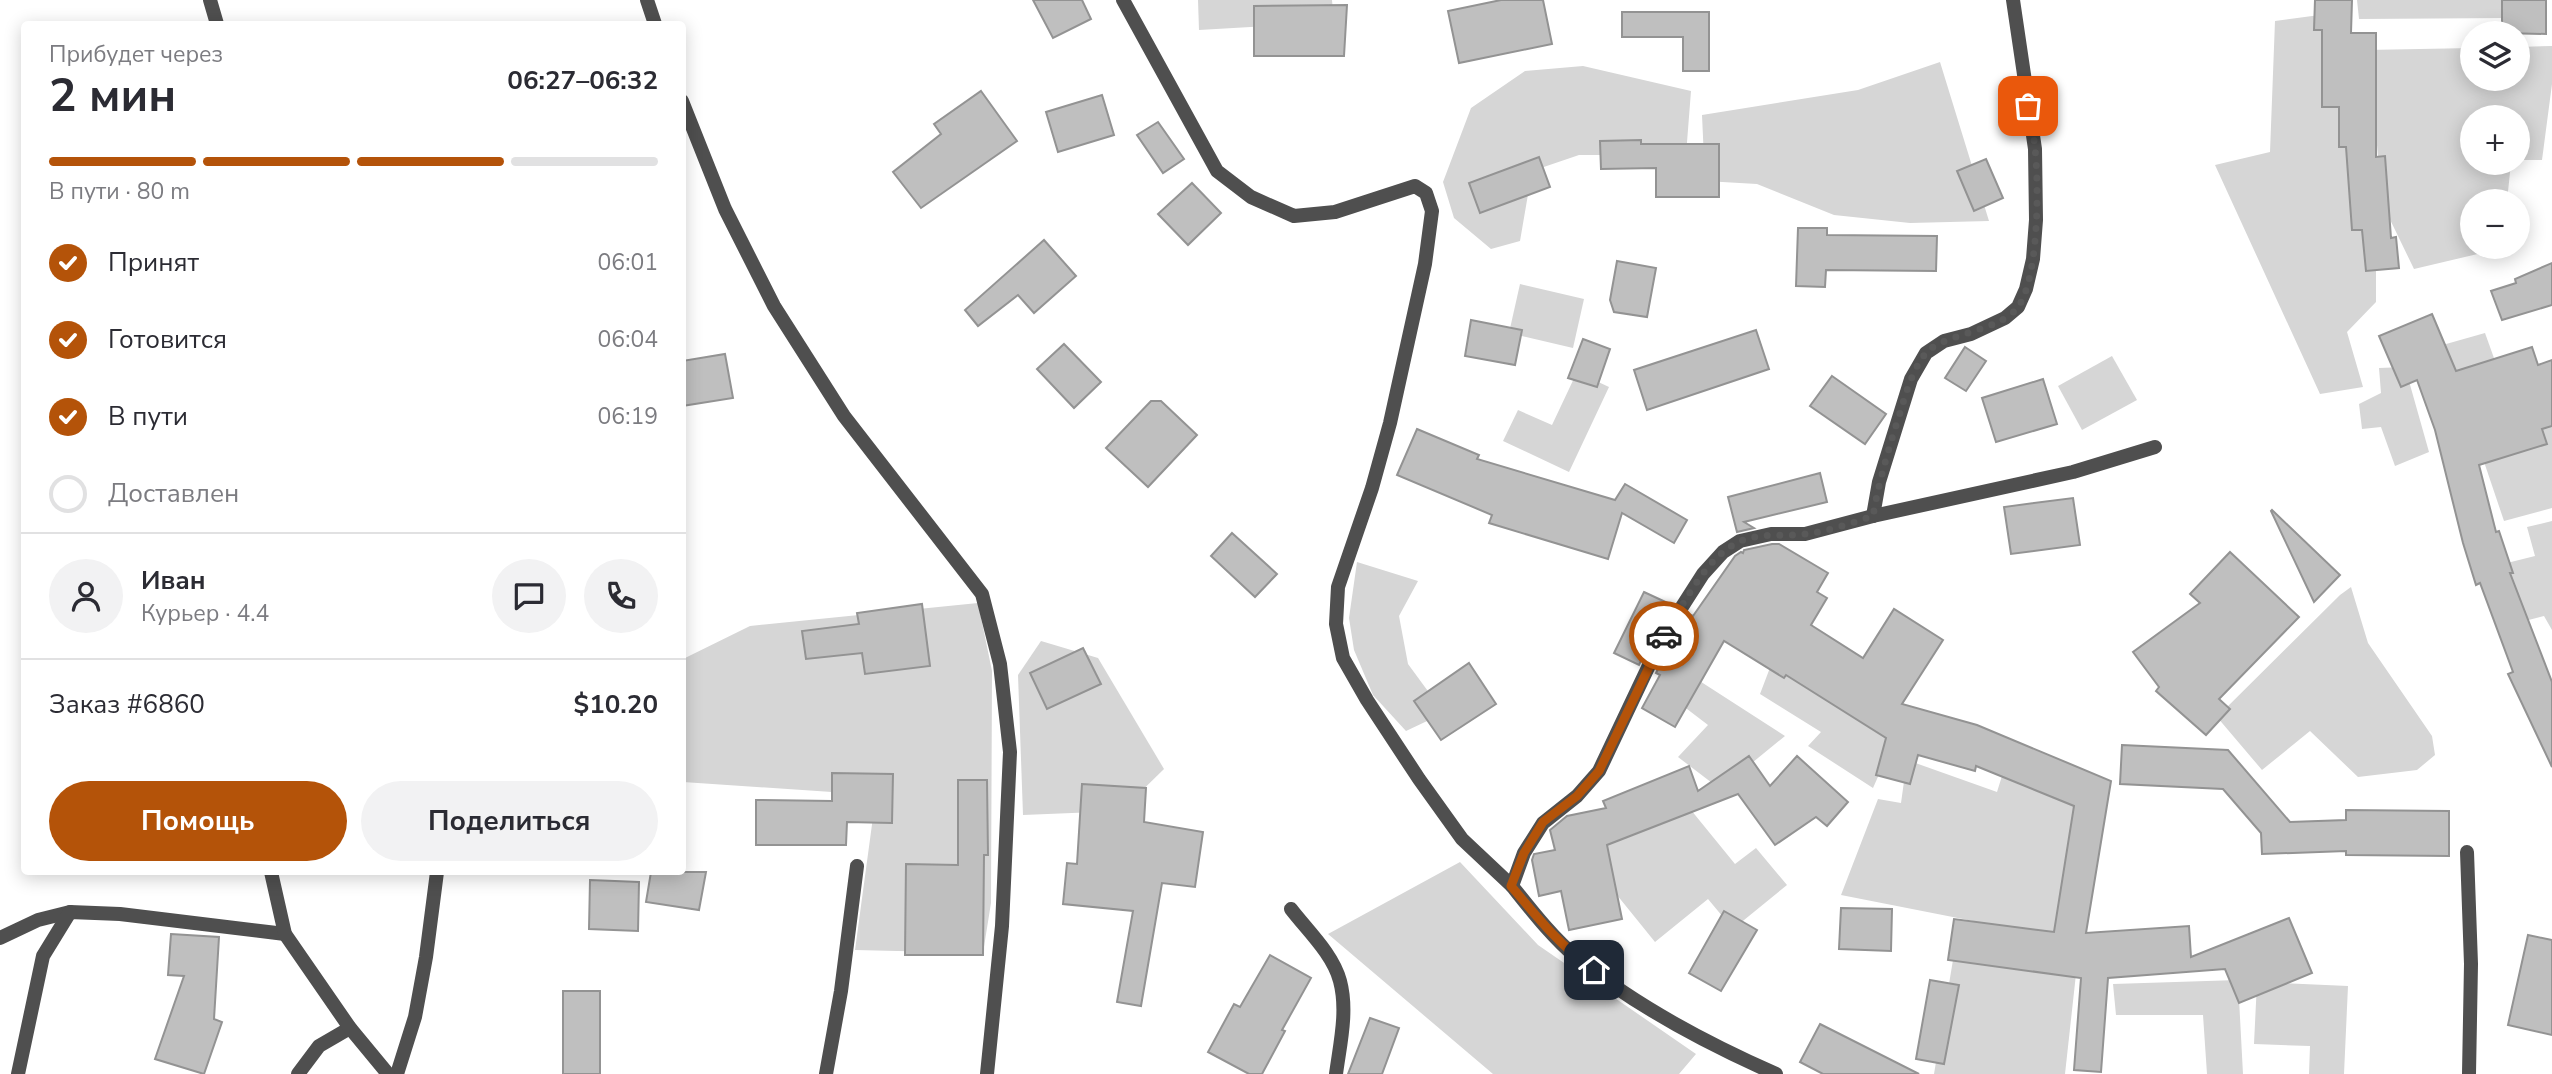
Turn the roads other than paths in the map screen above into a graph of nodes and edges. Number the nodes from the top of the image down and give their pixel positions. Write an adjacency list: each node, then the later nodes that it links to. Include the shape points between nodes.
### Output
1 (210, 0): 5 (street)
2 (647, 0): 6 (street)
3 (1123, 0): 14 (street, via 1217,171 1251,197 1294,216 1335,212 1415,186 1426,193 1432,211 1425,264 1390,423 1338,587 1336,624 1343,657 1419,779 1462,839)
4 (2013, 0): 9 (street, via 2035,149 2035,233 2026,289 2018,307 2005,318 1926,352 1907,390)
5 (217, 21)
6 (654, 21)
7 (686, 111): 25 (street, via 725,209 774,306 844,416 982,594 1000,664 1010,752 1002,926)
8 (2155, 447): 9 (street, via 2073,472)
9 (1873, 516): 14 (street, via 1805,534 1771,534 1740,541 1709,566 1662,638 1599,771 1577,796 1543,822)
10 (2467, 852): 28 (street)
11 (858, 866): 24 (street)
12 (272, 875): 17 (street)
13 (437, 875): 23 (street, via 415,1017)
14 (1511, 886): 27 (street, via 1576,958 1649,1009)
15 (1290, 909): 26 (street, via 1340,979 1342,1023)
16 (70, 912): 17 (street); 18 (street, via 37,920); 20 (street, via 43,956)
17 (285, 934): 19 (street)
18 (0, 939)
19 (350, 1028): 21 (street, via 319,1046); 22 (street)
20 (18, 1074)
21 (298, 1074)
22 (388, 1074)
23 (397, 1074)
24 (826, 1074)
25 (987, 1074)
26 (1336, 1074)
27 (1776, 1074)
28 (2469, 1074)

